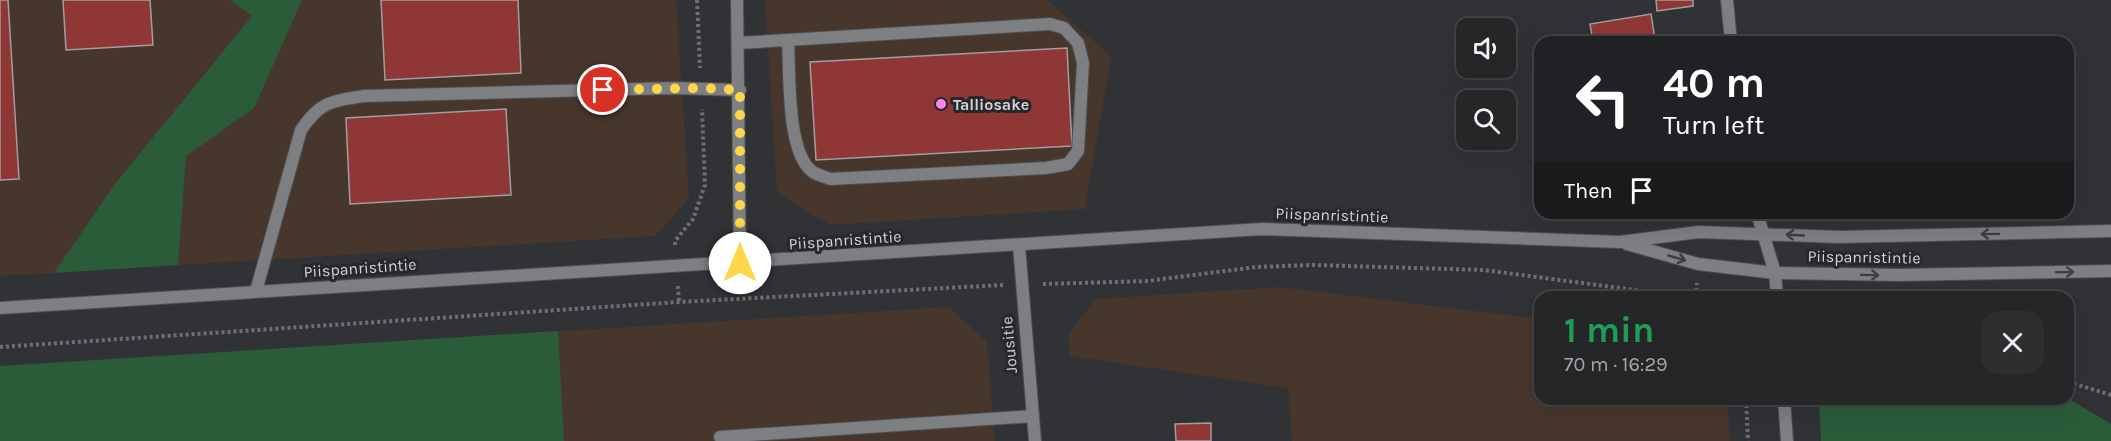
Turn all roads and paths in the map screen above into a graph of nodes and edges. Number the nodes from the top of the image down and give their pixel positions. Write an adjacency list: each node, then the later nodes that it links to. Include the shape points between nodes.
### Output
1 (697, 0): 7 (path)
2 (736, 0): 6 (street)
3 (1727, 0): 4 (street)
4 (1730, 36)
5 (788, 40): 5 (street, via 795,140 800,156 812,172 830,179 1046,168 1068,164 1078,152 1083,63 1078,43 1064,27 1050,24); 6 (street)
6 (738, 43): 8 (street)
7 (701, 88): 8 (street); 15 (path, via 705,185 693,219 675,241); 19 (street, via 333,100 315,110 300,130)
8 (740, 90): 14 (street)
9 (1759, 219): 11 (street)
10 (2111, 231): 11 (street, Piispanristintie, one-way to 11, via 1839,237)
11 (1763, 233): 12 (street, Piispanristintie, via 1699,232); 17 (street)
12 (1620, 242): 13 (street, Piispanristintie, via 1262,229); 17 (street, Piispanristintie, one-way to 17, via 1698,264)
13 (1019, 245): 14 (street, Piispanristintie); 18 (street, Jousitie)
14 (740, 263): 15 (street, Piispanristintie)
15 (676, 266): 19 (street, Piispanristintie); 22 (path)
16 (2111, 271): 17 (street, Piispanristintie, one-way to 16)
17 (1775, 273): 21 (street)
18 (1020, 284): 20 (path, via 1148,281 1312,264 1484,270); 22 (path); 29 (street, Jousitie)
19 (256, 291): 23 (street, Piispanristintie)
20 (1643, 291)
21 (1777, 291)
22 (679, 302): 24 (path)
23 (0, 308)
24 (0, 347)
25 (2074, 384): 26 (path)
26 (2111, 395)
27 (1746, 405): 32 (path)
28 (1784, 405): 33 (street)
29 (1033, 416): 30 (street); 31 (street, Jousitie)
30 (720, 437)
31 (1035, 441)
32 (1748, 441)
33 (1787, 441)

